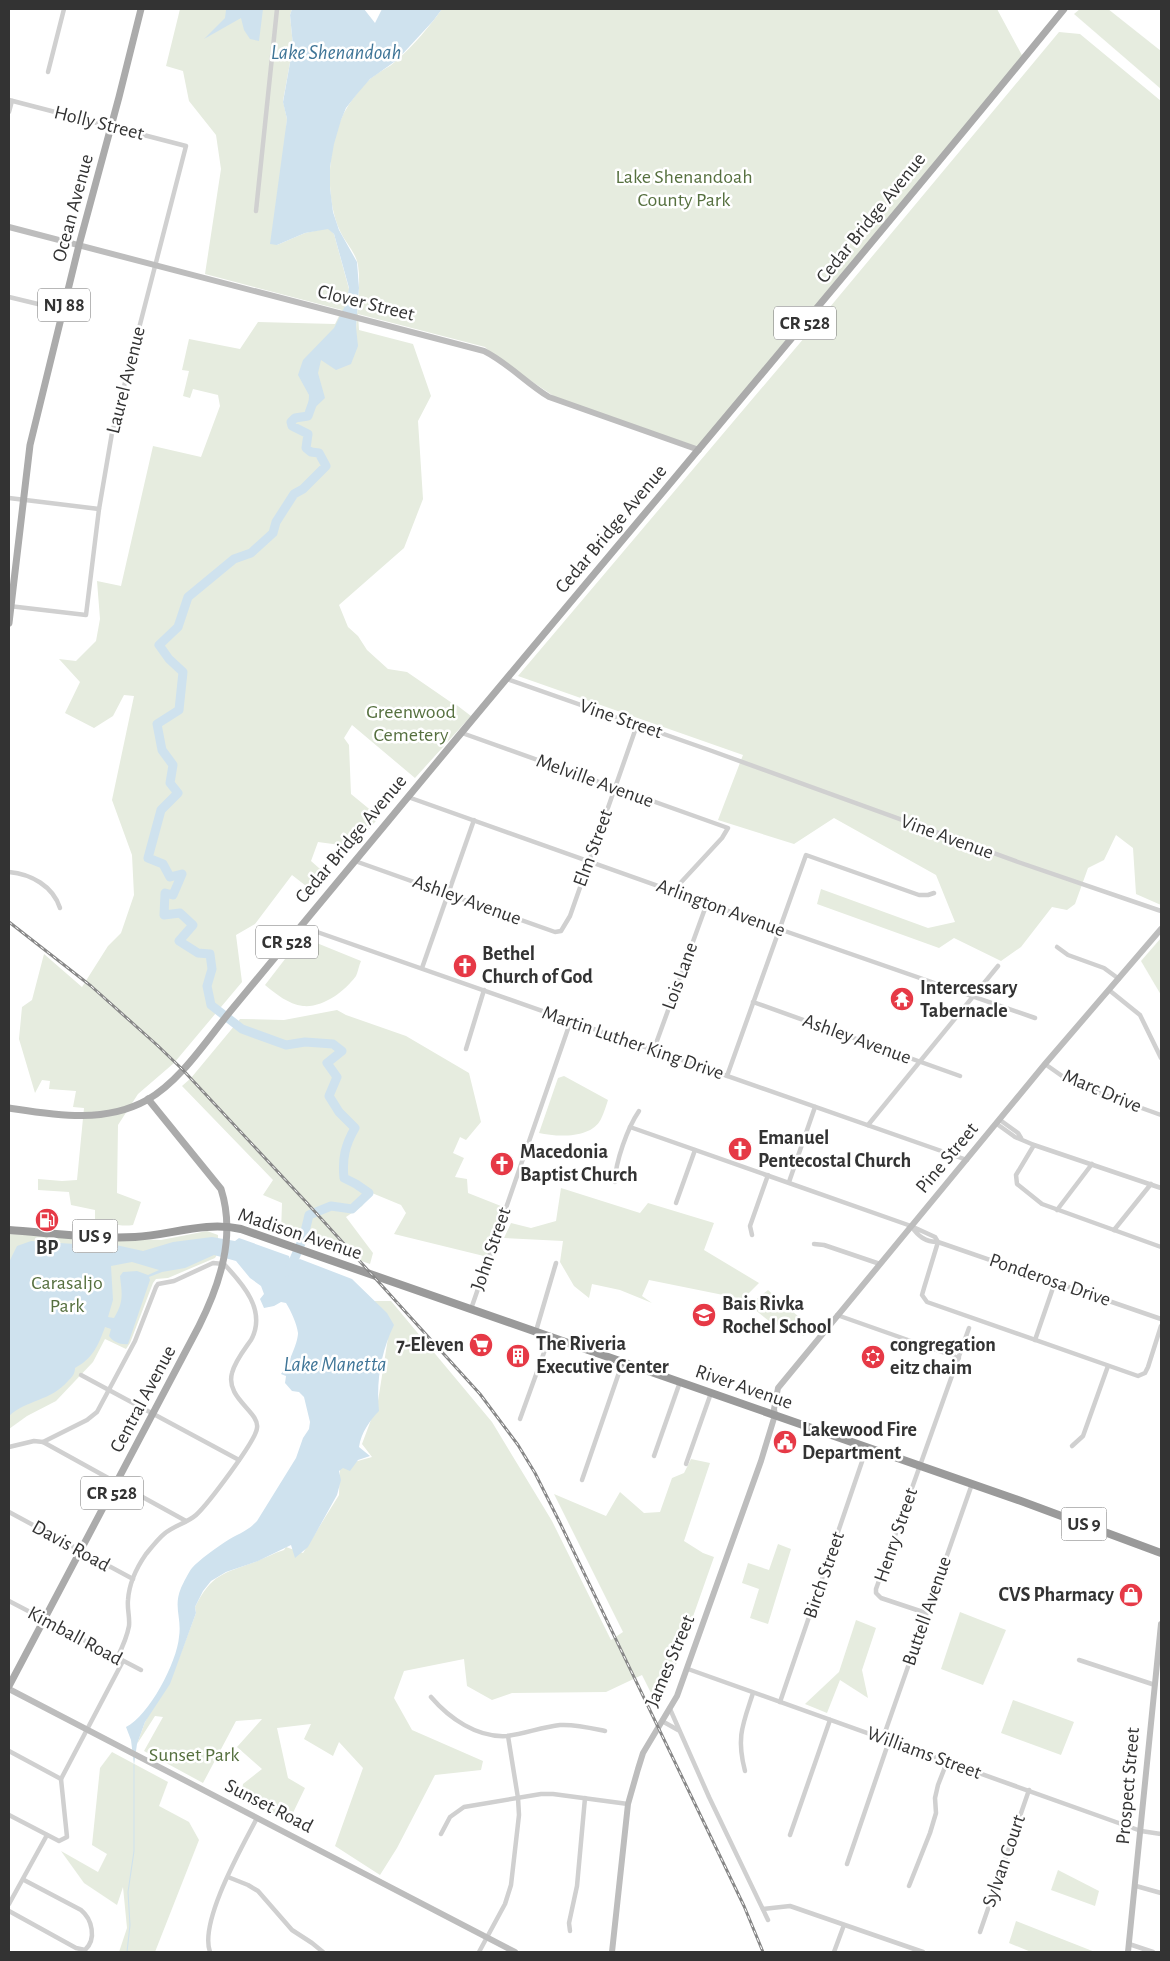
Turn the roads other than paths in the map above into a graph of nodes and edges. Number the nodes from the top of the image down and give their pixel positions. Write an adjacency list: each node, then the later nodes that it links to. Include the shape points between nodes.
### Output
1 (64, 9): 5 (street)
2 (141, 9): 8 (main road, Ocean Avenue / NJ 88)
3 (277, 9): 10 (street)
4 (1064, 9): 16 (main road, Cedar Bridge Avenue / CR 528)
5 (48, 72)
6 (10, 100): 7 (street); 8 (street, Holly Street)
7 (9, 112)
8 (111, 126): 9 (street, Holly Street, via 186,146); 12 (main road, Ocean Avenue / NJ 88)
9 (186, 149): 13 (street, Laurel Avenue)
10 (256, 211)
11 (9, 227): 12 (street, Clover Street)
12 (79, 245): 13 (street, Clover Street); 18 (main road, Ocean Avenue / NJ 88, via 30,446)
13 (155, 265): 16 (street, Clover Street, via 484,351 549,397); 19 (street, Laurel Avenue, via 112,433)
14 (9, 296): 15 (street)
15 (42, 305)
16 (699, 450): 22 (main road, Cedar Bridge Avenue / CR 528)
17 (9, 498): 18 (street)
18 (22, 500): 19 (street); 20 (main road, Ocean Avenue / NJ 88)
19 (99, 509): 20 (street, Laurel Avenue, via 86,615)
20 (10, 606): 21 (main road, Ocean Avenue / NJ 88)
21 (9, 624)
22 (507, 679): 23 (street, Vine Street); 24 (main road, Cedar Bridge Avenue / CR 528)
23 (638, 725): 25 (street, Vine Street); 26 (street, Elm Street)
24 (462, 733): 26 (street, Melville Avenue); 27 (main road, Cedar Bridge Avenue / CR 528)
25 (735, 759): 37 (street, Vine Avenue, via 999,856)
26 (615, 788): 30 (street, Elm Street); 32 (street, Melville Avenue, via 728,828)
27 (408, 797): 28 (street, Arlington Avenue); 29 (main road, Cedar Bridge Avenue / CR 528)
28 (474, 820): 30 (street, Arlington Avenue); 33 (street)
29 (355, 861): 33 (street, Ashley Avenue); 39 (main road, Cedar Bridge Avenue / CR 528)
30 (589, 861): 32 (street, Arlington Avenue); 38 (street, Elm Street)
31 (9, 872): 36 (street, via 32,876 57,898)
32 (673, 890): 35 (street, Arlington Avenue)
33 (448, 893): 38 (street, Ashley Avenue, via 555,932 562,931); 44 (street)
34 (934, 893): 41 (street, via 928,896 919,894 806,855)
35 (707, 903): 41 (street, Arlington Avenue); 53 (street, Lois Lane)
36 (60, 908)
37 (1161, 910)
38 (570, 916)
39 (300, 926): 44 (street, Martin Luther King Drive); 59 (main road, Cedar Bridge Avenue / CR 528, via 182,1070)
40 (1161, 929): 45 (street, Pine Street)
41 (779, 930): 48 (street, Arlington Avenue); 49 (street)
42 (1057, 948): 45 (street, via 1104,968)
43 (998, 966): 48 (street)
44 (422, 968): 46 (street, Martin Luther King Drive)
45 (1119, 979): 47 (street, Pine Street)
46 (484, 990): 51 (street, Martin Luther King Drive); 52 (street)
47 (1109, 990): 54 (street, via 1140,1015); 56 (street, Pine Street)
48 (974, 996): 50 (street, Arlington Avenue); 55 (street)
49 (753, 1002): 55 (street, Ashley Avenue); 57 (street)
50 (1035, 1018)
51 (570, 1020): 53 (street, Martin Luther King Drive); 91 (street, John Street)
52 (466, 1049)
53 (654, 1049): 57 (street, Martin Luther King Drive)
54 (1161, 1058)
55 (920, 1062): 58 (street, Ashley Avenue); 65 (street)
56 (1045, 1064): 63 (street, Marc Drive, via 1072,1083); 64 (street, Pine Street)
57 (726, 1076): 60 (street, Martin Luther King Drive)
58 (960, 1076)
59 (148, 1099): 61 (main road, via 118,1111 85,1116); 79 (main road, CR 528, via 221,1189)
60 (815, 1107): 65 (street, Martin Luther King Drive); 73 (street)
61 (9, 1108)
62 (639, 1111): 66 (street)
63 (1161, 1115)
64 (999, 1122): 67 (street, via 1014,1137); 69 (street, Pine Street)
65 (868, 1125): 69 (street, Martin Luther King Drive)
66 (630, 1127): 68 (street, Ponderosa Drive); 72 (street, via 615,1172)
67 (1034, 1145): 70 (street); 77 (street, via 1016,1176 1017,1184 1042,1204)
68 (695, 1150): 71 (street, Ponderosa Drive); 76 (street)
69 (967, 1160): 78 (street, Pine Street)
70 (1092, 1164): 74 (street); 77 (street)
71 (768, 1175): 73 (street, Ponderosa Drive); 82 (street, via 750,1226)
72 (615, 1182)
73 (789, 1182): 78 (street, Ponderosa Drive)
74 (1151, 1184): 75 (street); 81 (street)
75 (1161, 1188)
76 (676, 1203)
77 (1057, 1210): 81 (street)
78 (911, 1226): 83 (street, Ponderosa Drive, via 935,1237); 88 (street, Pine Street)
79 (227, 1227): 80 (highway, Madison Avenue / US 9, via 197,1227 121,1238); 86 (main road, Central Avenue / CR 528); 89 (highway, Madison Avenue / US 9)
80 (9, 1230)
81 (1114, 1230): 85 (street)
82 (752, 1236)
83 (938, 1242): 90 (street, Ponderosa Drive); 98 (street, via 923,1299)
84 (814, 1244): 88 (street)
85 (1161, 1247)
86 (224, 1263): 104 (street, via 213,1263 174,1281 158,1284 136,1341); 106 (main road, Central Avenue / CR 528, via 210,1304); 114 (street, via 248,1294 258,1315 254,1335 231,1375 237,1396 258,1423 255,1436)
87 (556, 1263): 96 (street)
88 (880, 1264): 92 (street, Pine Street)
89 (372, 1274): 91 (highway, River Avenue / US 9)
90 (1055, 1282): 93 (street, Ponderosa Drive); 98 (street)
91 (472, 1309): 96 (highway, River Avenue / US 9)
92 (837, 1315): 99 (street); 107 (street, Pine Street, via 782,1381 776,1396)
93 (1161, 1319)
94 (1161, 1326): 101 (street, via 1148,1367 1141,1376)
95 (969, 1328): 99 (street, Henry Street)
96 (536, 1331): 97 (highway, River Avenue / US 9)
97 (550, 1336): 100 (highway, River Avenue / US 9); 108 (street)
98 (1035, 1340): 101 (street)
99 (959, 1358): 116 (street, Henry Street)
100 (623, 1361): 103 (highway, River Avenue / US 9); 117 (street)
101 (1108, 1366): 110 (street, via 1083,1436)
102 (81, 1375): 104 (street)
103 (680, 1382): 105 (highway, River Avenue / US 9); 113 (street)
104 (109, 1390): 106 (street); 109 (street, via 97,1412 87,1420)
105 (711, 1393): 107 (highway, River Avenue / US 9); 115 (street)
106 (154, 1413): 114 (street); 118 (main road, Central Avenue / CR 528)
107 (775, 1415): 112 (highway, River Avenue / US 9); 132 (street, James Street)
108 (520, 1419)
109 (42, 1442): 111 (street); 118 (street)
110 (1072, 1446)
111 (9, 1447)
112 (867, 1447): 116 (highway, River Avenue / US 9); 138 (street, Birch Street)
113 (654, 1456)
114 (239, 1460): 121 (street, via 198,1512)
115 (686, 1464)
116 (920, 1466): 119 (highway, River Avenue / US 9); 126 (street, Henry Street, via 876,1593 881,1598)
117 (582, 1480)
118 (117, 1482): 121 (street); 122 (main road, Central Avenue / CR 528)
119 (972, 1484): 123 (highway, River Avenue / US 9); 126 (street, Buttell Avenue)
120 (9, 1512): 122 (street, Davis Road)
121 (186, 1521): 124 (street, via 164,1534 146,1555)
122 (81, 1552): 124 (street, Davis Road); 127 (main road, Central Avenue / CR 528)
123 (1161, 1553)
124 (133, 1579): 129 (street, via 128,1601 129,1627)
125 (9, 1601): 127 (street, Kimball Road)
126 (926, 1613): 146 (street, Buttell Avenue)
127 (44, 1620): 129 (street, Kimball Road); 135 (main road, Central Avenue / CR 528)
128 (1161, 1624): 134 (street, Prospect Street)
129 (117, 1658): 131 (street, Kimball Road)
130 (1079, 1660): 134 (street)
131 (123, 1661): 133 (street, Kimball Road); 142 (street)
132 (688, 1669): 136 (street, Williams Street); 139 (street, James Street)
133 (141, 1670)
134 (1155, 1685): 158 (street, Prospect Street)
135 (9, 1687): 142 (street, Sunset Road)
136 (753, 1693): 138 (street, Williams Street); 150 (street, via 741,1730)
137 (431, 1697): 145 (street, via 446,1713 464,1724 492,1736)
138 (780, 1702): 140 (street, Williams Street)
139 (670, 1709): 141 (street, James Street); 143 (street)
140 (830, 1720): 146 (street, Williams Street); 161 (street)
141 (662, 1722): 143 (street); 155 (street, James Street, via 644,1753)
142 (87, 1728): 151 (street); 157 (street, Sunset Road)
143 (678, 1730): 170 (street)
144 (605, 1731): 145 (street, via 558,1725)
145 (508, 1736): 153 (street)
146 (883, 1738): 147 (street, Williams Street)
147 (889, 1741): 149 (street, Williams Street); 163 (street)
148 (9, 1751): 151 (street)
149 (947, 1762): 152 (street, Williams Street); 166 (street, via 938,1785 936,1813)
150 (745, 1771)
151 (61, 1779): 162 (street, via 67,1837 60,1841)
152 (1029, 1790): 158 (street, Williams Street); 175 (street, Sylvan Court)
153 (518, 1798): 154 (street, via 553,1794); 159 (street, via 464,1807 450,1817); 176 (street, via 511,1885)
154 (585, 1798): 155 (street); 174 (street)
155 (628, 1804): 182 (street, James Street)
156 (9, 1815): 162 (street)
157 (257, 1818): 164 (street); 176 (street, Sunset Road)
158 (1140, 1831): 160 (street, Williams Street); 167 (street, Prospect Street)
159 (441, 1834)
160 (1161, 1834)
161 (790, 1835)
162 (47, 1836): 165 (street)
163 (847, 1864)
164 (228, 1877): 178 (street, via 209,1926); 179 (street, via 258,1891 292,1930)
165 (24, 1880): 169 (street); 171 (street, via 87,1915 92,1933 87,1948 76,1948)
166 (909, 1886)
167 (1136, 1886): 168 (street); 177 (street, Prospect Street)
168 (1161, 1894)
169 (9, 1904)
170 (763, 1909): 172 (street); 173 (street, via 790,1906)
171 (9, 1911)
172 (768, 1920)
173 (844, 1925): 183 (street); 184 (street)
174 (570, 1931)
175 (980, 1932)
176 (488, 1938): 180 (street); 181 (street, Sunset Road)
177 (1129, 1944): 185 (street, Prospect Street); 186 (street)
178 (210, 1952)
179 (323, 1952)
180 (479, 1952)
181 (515, 1952)
182 (612, 1952)
183 (834, 1952)
184 (923, 1952)
185 (1128, 1952)
186 (1153, 1952)

